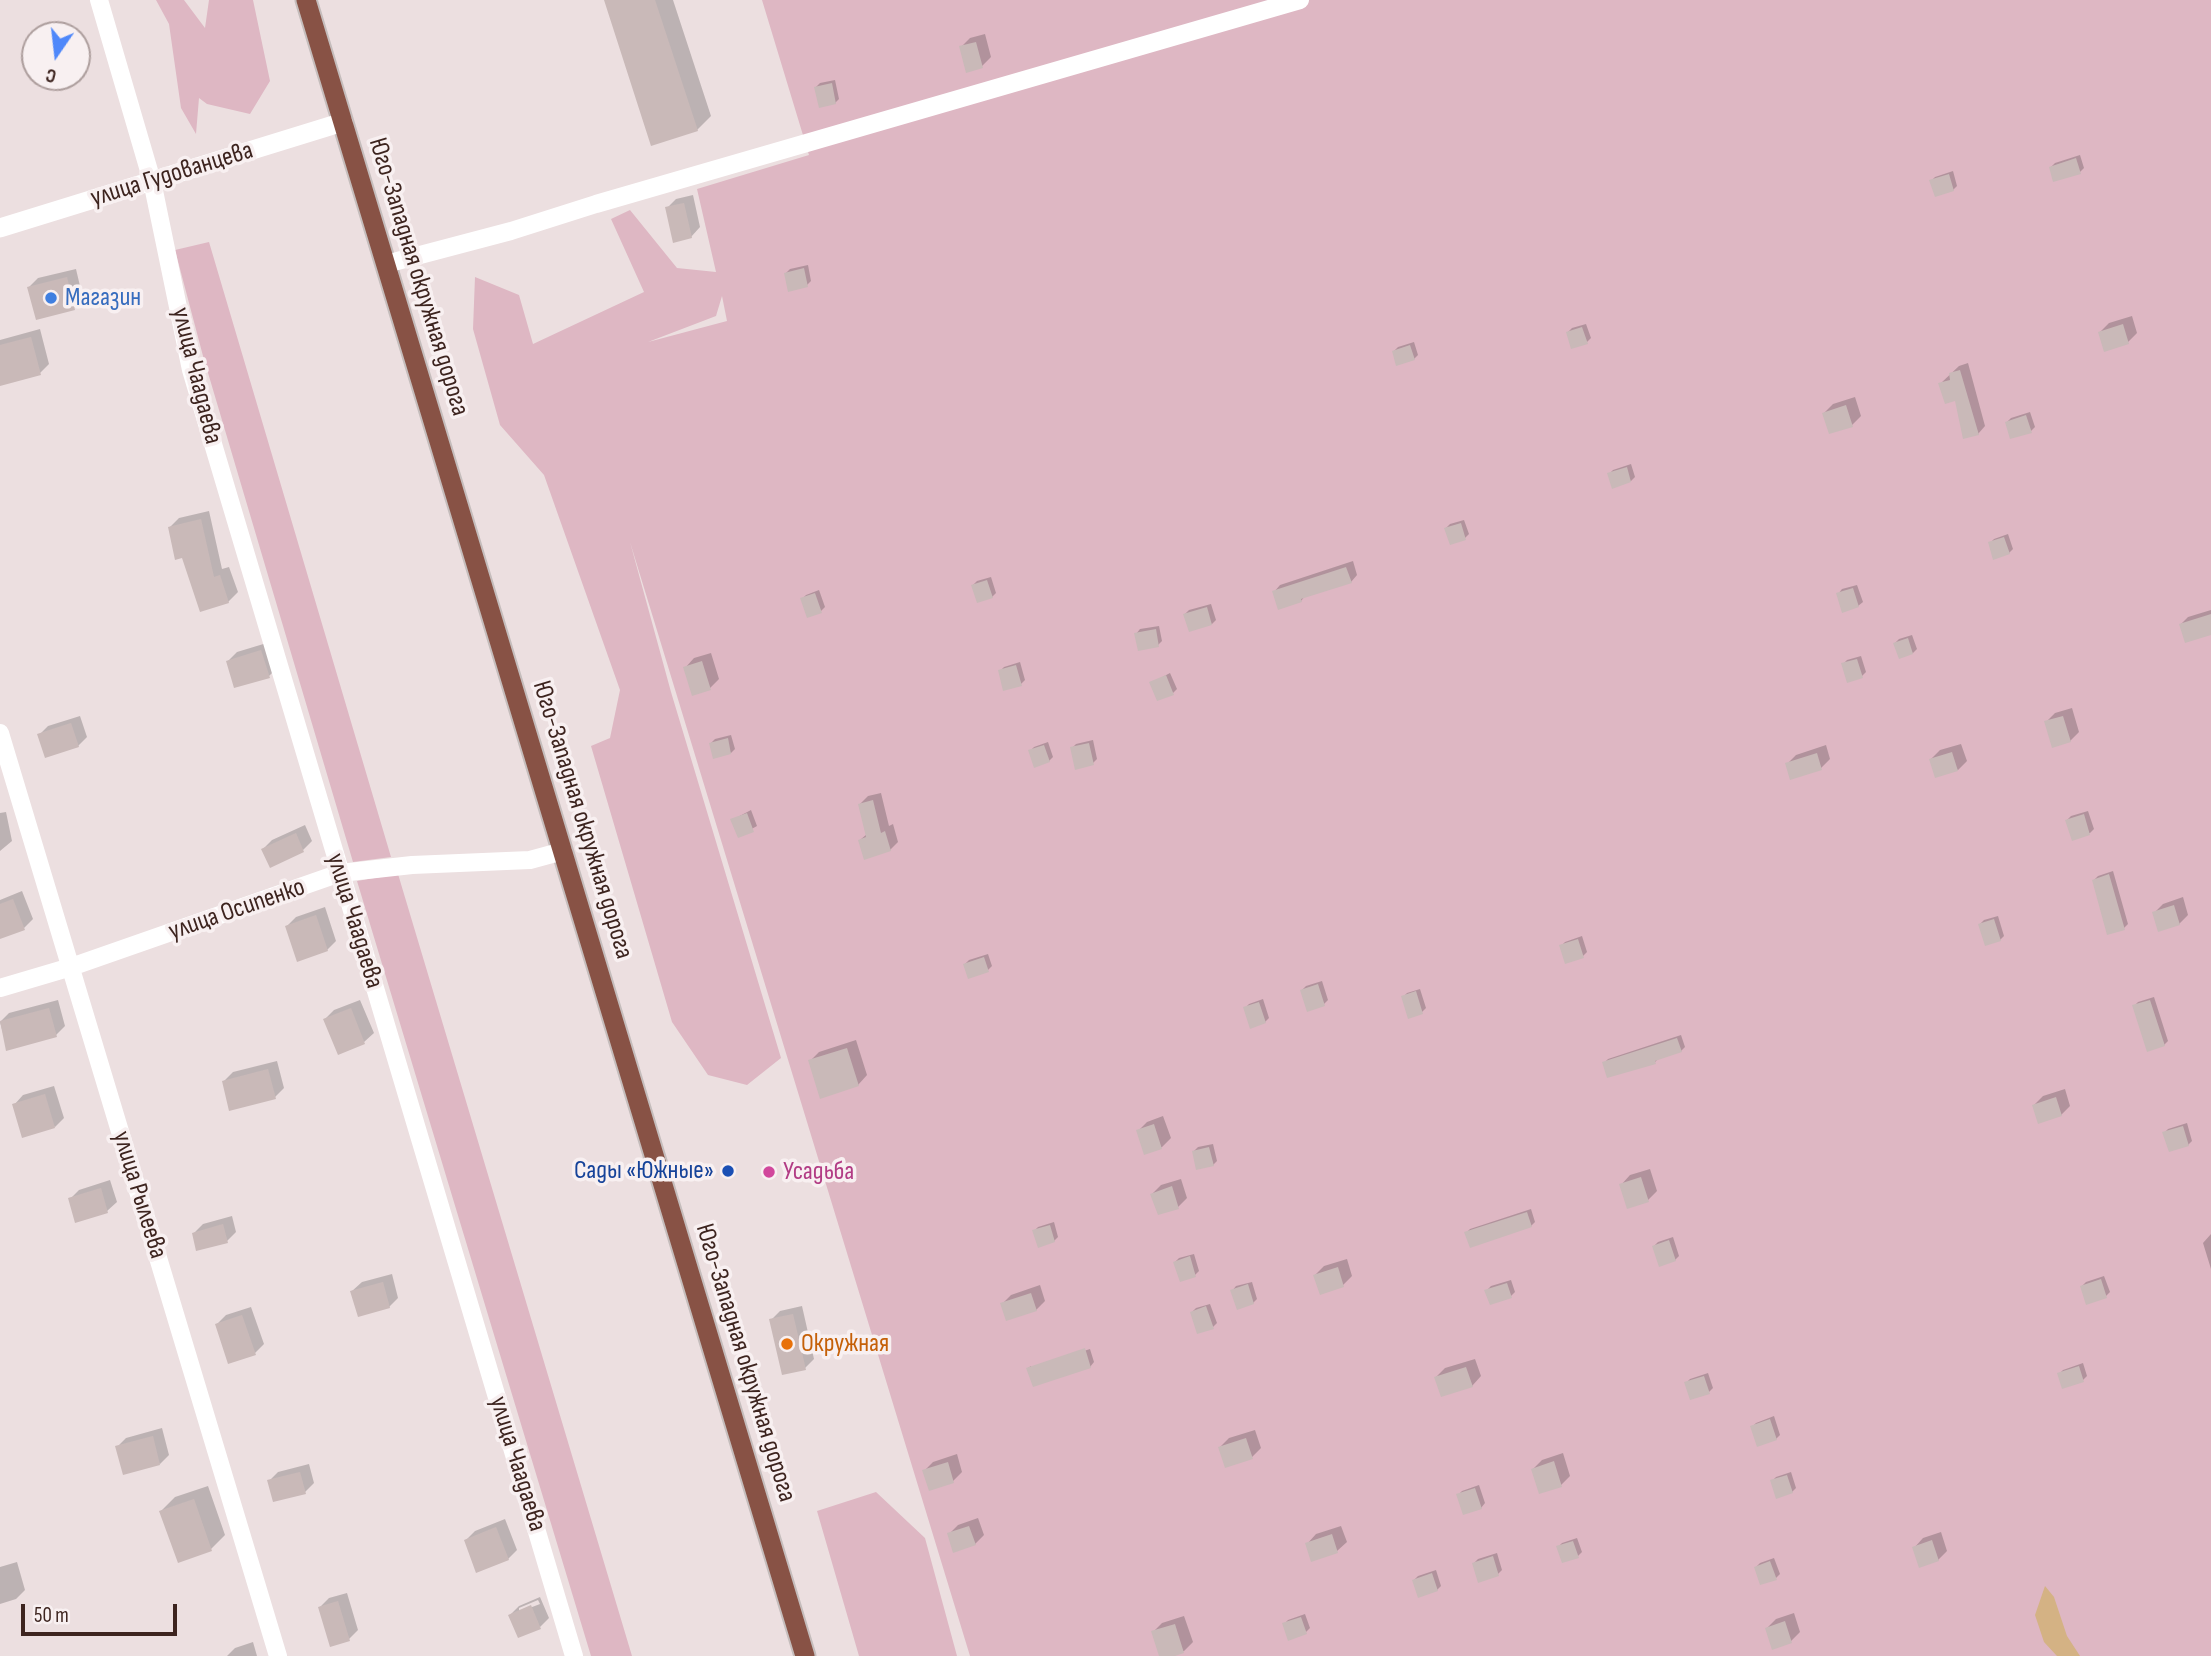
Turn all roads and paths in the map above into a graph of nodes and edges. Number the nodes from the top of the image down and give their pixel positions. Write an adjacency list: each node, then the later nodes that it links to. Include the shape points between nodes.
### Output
1 (99, 0): 5 (street, улица Чаадаева)
2 (306, 0): 4 (highway, Юго-Западная окружная дорога)
3 (1300, 0): 7 (street)
4 (343, 122): 5 (street, улица Гудованцева); 7 (highway, Юго-Западная окружная дорога)
5 (152, 181): 6 (street, улица Гудованцева); 10 (street, улица Чаадаева, via 191,370)
6 (0, 228)
7 (386, 264): 9 (highway, Юго-Западная окружная дорога)
8 (0, 733): 11 (street, улица Рылеева)
9 (563, 852): 10 (street, улица Осипенко, via 530,860 412,864); 15 (highway, Юго-Западная окружная дорога)
10 (340, 873): 11 (street, улица Осипенко); 14 (street, улица Чаадаева)
11 (71, 967): 12 (street, улица Осипенко); 13 (street, улица Рылеева)
12 (0, 988)
13 (278, 1656)
14 (574, 1656)
15 (805, 1656)

